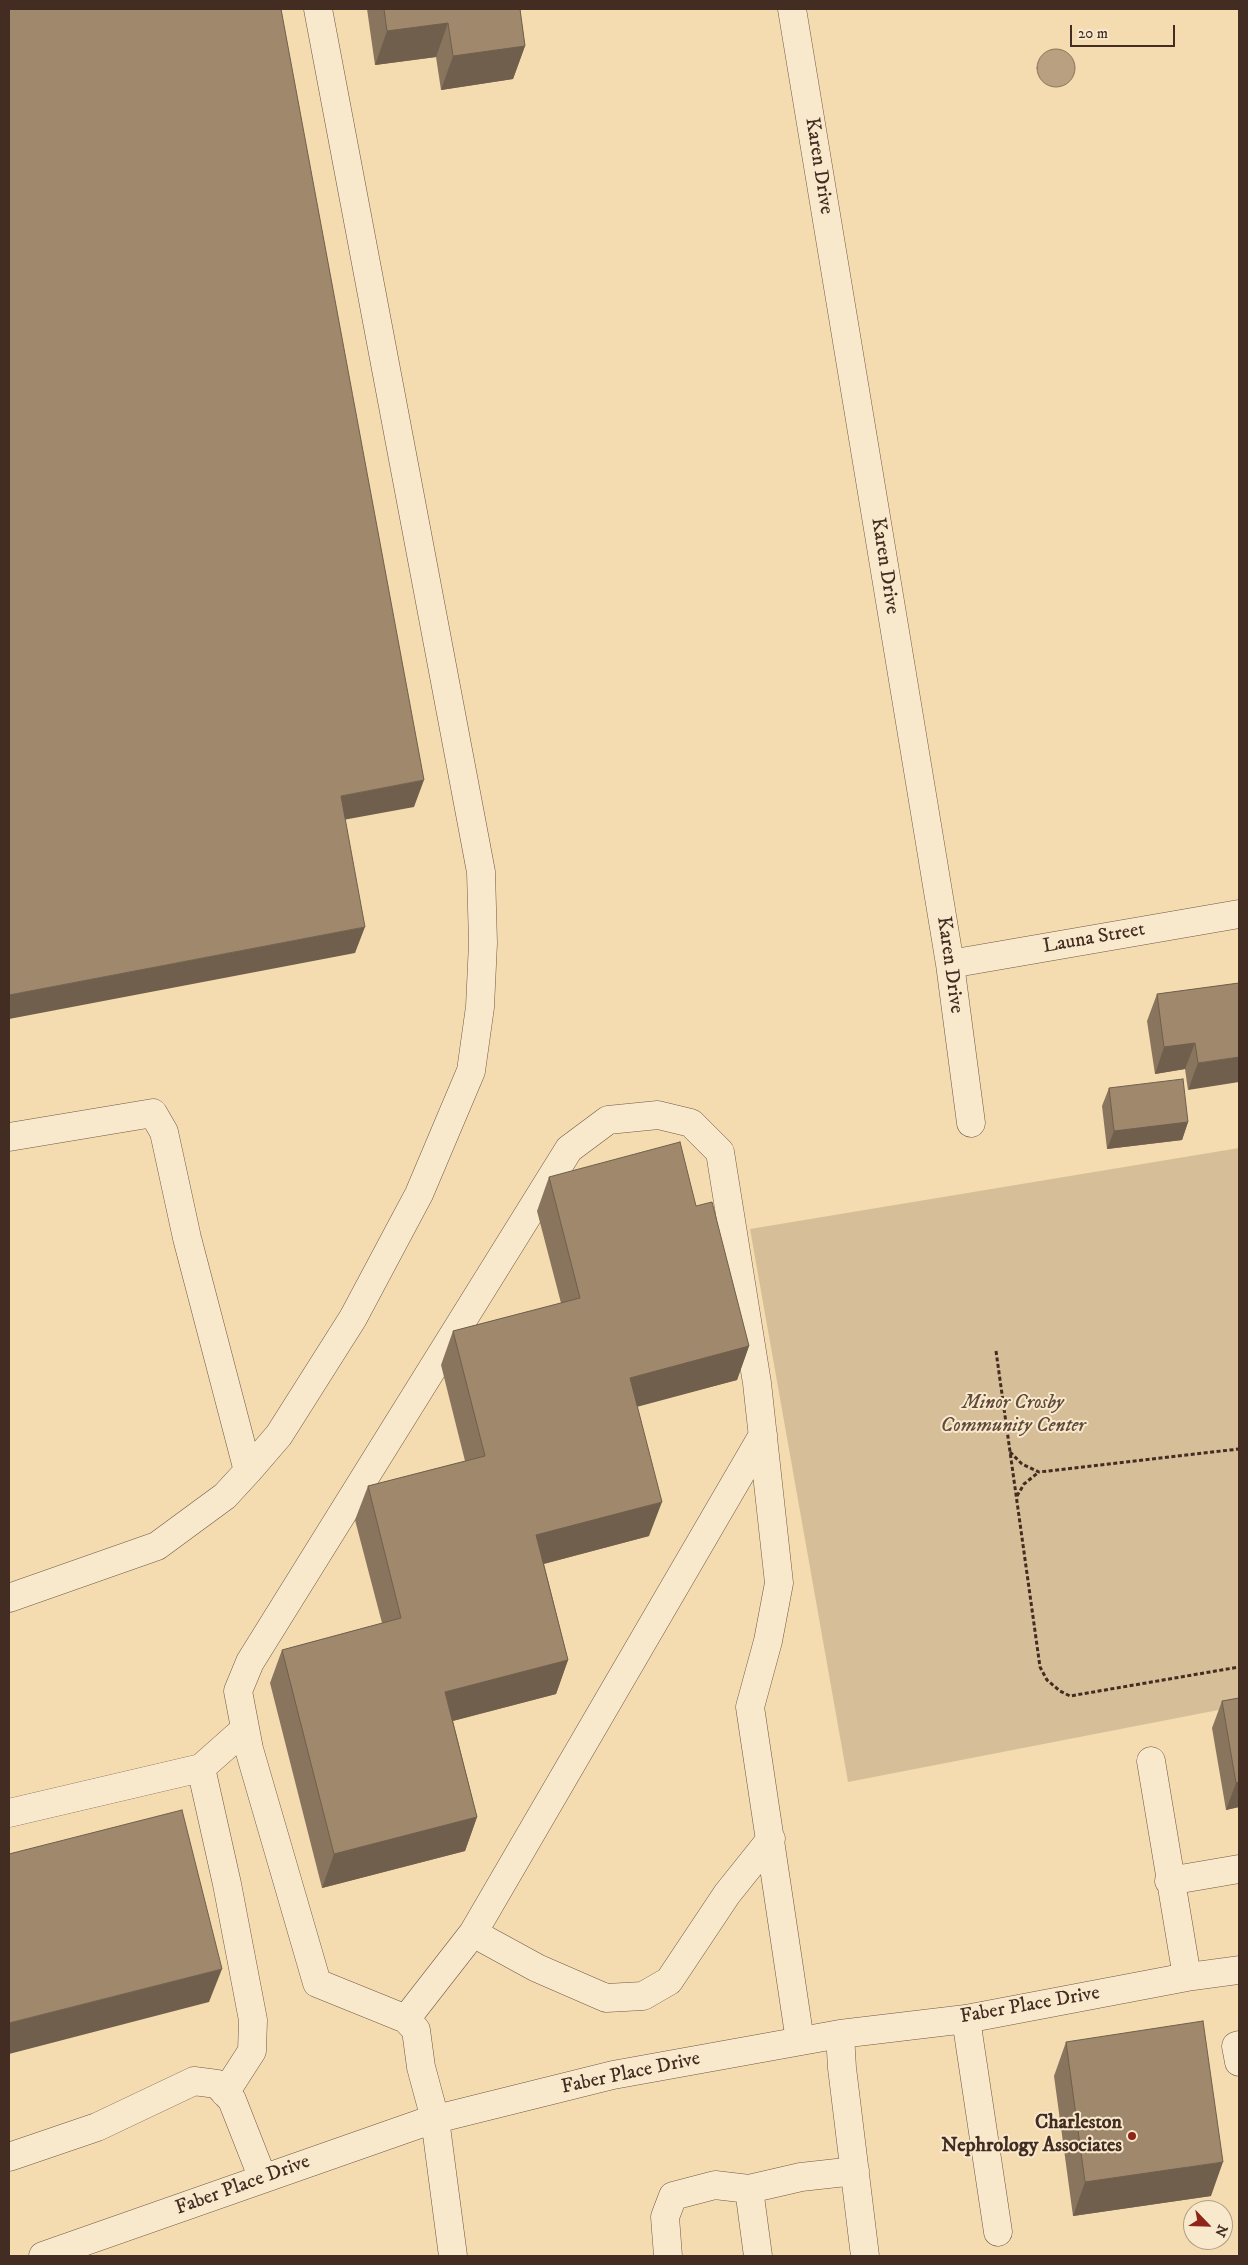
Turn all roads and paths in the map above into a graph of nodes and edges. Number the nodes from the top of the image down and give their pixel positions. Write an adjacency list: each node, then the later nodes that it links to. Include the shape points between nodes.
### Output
1 (318, 9): 11 (street, via 481,872 483,943 480,1007 471,1071 419,1194 352,1318 279,1435)
2 (792, 9): 4 (street, Karen Drive)
3 (1239, 914): 4 (street, Launa Street)
4 (950, 964): 5 (street, Karen Drive)
5 (971, 1123)
6 (9, 1137): 11 (street, via 153,1113 164,1132 187,1238)
7 (996, 1351): 10 (path)
8 (763, 1435): 16 (street, via 720,1152 691,1124 658,1115 608,1120 569,1149 250,1662 238,1691); 20 (street, via 779,1583 750,1707); 23 (street)
9 (1239, 1449): 12 (path)
10 (1010, 1452): 12 (path, via 1022,1464); 13 (path)
11 (248, 1471): 14 (street, via 225,1496 157,1546)
12 (1039, 1472): 13 (path, via 1024,1484)
13 (1017, 1496): 15 (path, via 1040,1667 1047,1680 1060,1691 1070,1696)
14 (9, 1598)
15 (1239, 1667)
16 (245, 1729): 18 (street); 26 (street, via 317,1983)
17 (1151, 1761): 22 (street)
18 (201, 1768): 19 (street); 32 (street, via 253,2020 252,2051)
19 (9, 1813)
20 (771, 1839): 23 (street, via 727,1894 668,1981 643,1996 606,1998 537,1968); 29 (street)
21 (1239, 1869): 22 (street)
22 (1169, 1882): 25 (street)
23 (473, 1933): 26 (street)
24 (1239, 1970): 25 (street, Faber Place Drive)
25 (1187, 1977): 27 (street, Faber Place Drive)
26 (406, 2019): 33 (street, via 416,2030 421,2067)
27 (966, 2019): 28 (street, Faber Place Drive); 38 (street)
28 (840, 2034): 29 (street, Faber Place Drive); 35 (street)
29 (800, 2041): 33 (street, Faber Place Drive, via 613,2075)
30 (1239, 2045): 31 (street, via 1236,2046)
31 (1239, 2062)
32 (225, 2093): 34 (street, via 217,2084 194,2081 97,2127); 36 (street, via 232,2100)
33 (435, 2119): 36 (street, Faber Place Drive); 40 (street)
34 (9, 2156)
35 (855, 2171): 37 (street, via 800,2177); 43 (street)
36 (263, 2179): 39 (street, Faber Place Drive)
37 (749, 2189): 41 (street, via 715,2185 673,2196 665,2217); 42 (street)
38 (998, 2232)
39 (42, 2256)
40 (453, 2256)
41 (668, 2256)
42 (758, 2256)
43 (866, 2256)

